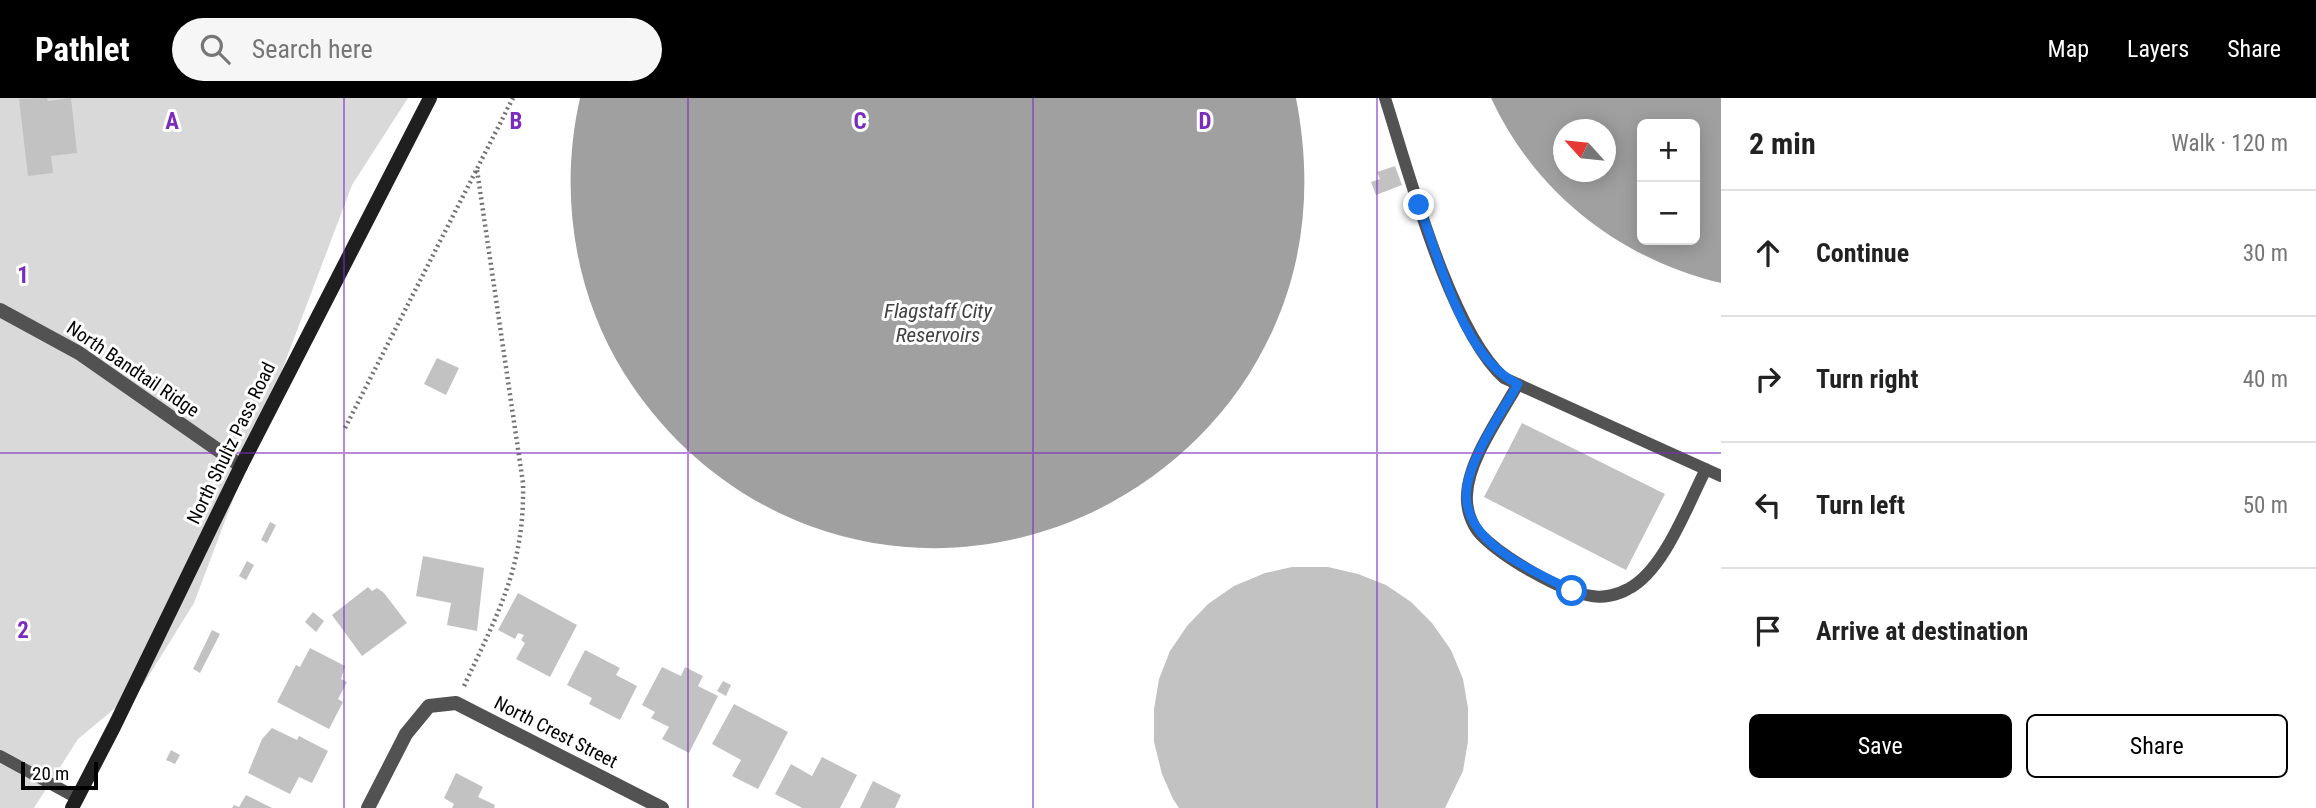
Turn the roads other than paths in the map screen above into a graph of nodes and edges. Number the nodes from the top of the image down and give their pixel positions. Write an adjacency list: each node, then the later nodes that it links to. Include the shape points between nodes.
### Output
1 (430, 98): 5 (street, North Shultz Pass Road)
2 (1385, 98): 4 (lane, via 1462,318 1489,364)
3 (0, 310): 5 (street, North Bandtail Ridge, via 79,353)
4 (1518, 384): 6 (lane); 6 (lane, via 1470,474 1469,517 1480,534 1509,557 1572,591 1594,596 1630,589 1662,554)
5 (241, 466): 9 (street, North Shultz Pass Road)
6 (1706, 469): 7 (lane)
7 (1721, 476)
8 (0, 756): 9 (lane)
9 (74, 803)
10 (369, 808): 11 (street, North Crest Street, via 405,734 429,706 456,704)
11 (662, 808)

